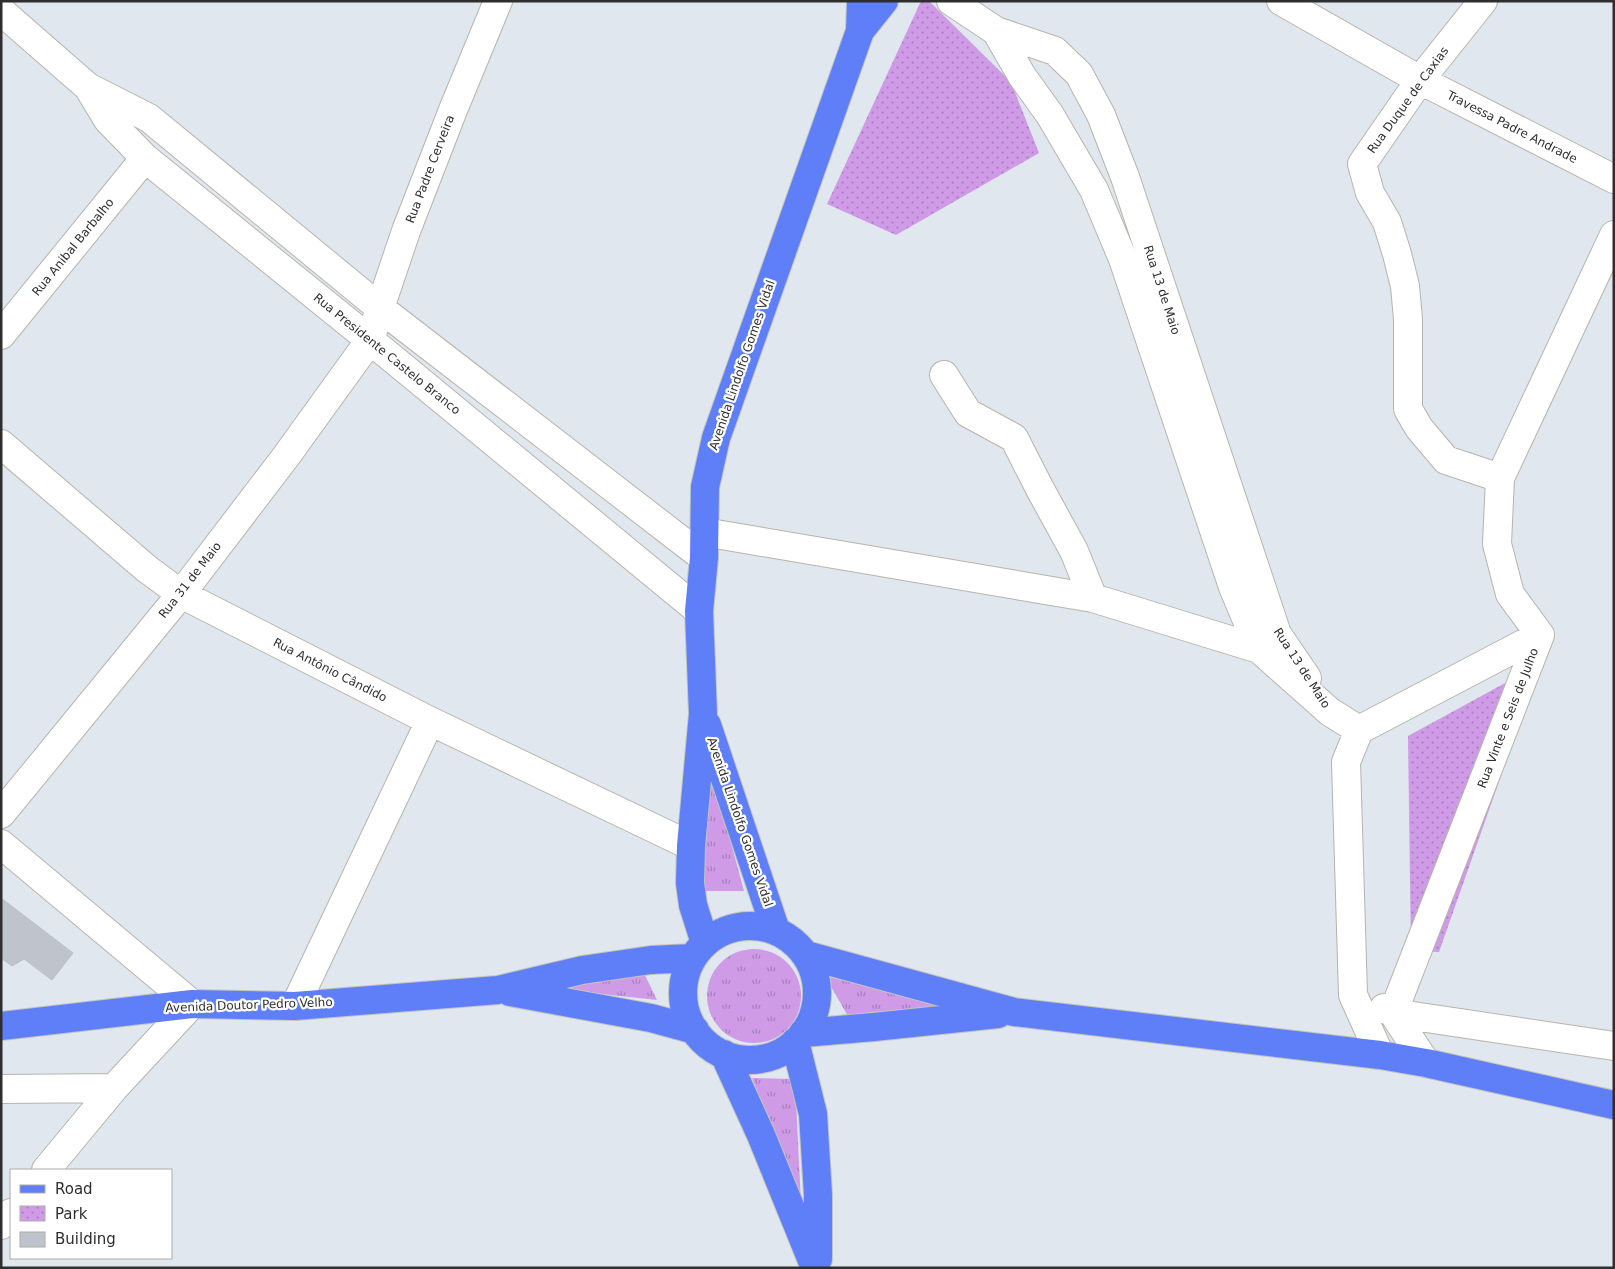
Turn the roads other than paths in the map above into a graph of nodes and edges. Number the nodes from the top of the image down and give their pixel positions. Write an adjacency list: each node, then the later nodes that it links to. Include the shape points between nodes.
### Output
1 (498, 1): 17 (street, Rua Padre Cerveira, via 449,119)
2 (861, 1): 8 (main road, Avenida Lindolfo Gomes Vidal)
3 (884, 1): 8 (main road, Avenida Lindolfo Gomes Vidal)
4 (952, 1): 9 (street, Rua 13 de Maio)
5 (1281, 1): 10 (street, Travessa Padre Andrade)
6 (1483, 1): 10 (street, Rua Duque de Caxias)
7 (1, 11): 11 (street, Rua Presidente Castelo Branco)
8 (860, 31): 23 (main road, Avenida Lindolfo Gomes Vidal, via 716,438 705,487)
9 (996, 31): 13 (street, Rua 13 de Maio, via 1055,51 1079,74 1101,115); 15 (street, Rua 13 de Maio)
10 (1420, 80): 14 (street, Travessa Padre Andrade); 22 (street, Rua Duque de Caxias, via 1362,164 1370,193 1387,222 1404,286 1408,319 1408,409 1419,428 1446,460)
11 (88, 86): 12 (street, Rua Presidente Castelo Branco, via 108,120); 17 (street, Rua Presidente Castelo Branco, via 149,118)
12 (145, 158): 18 (street, Rua Anibal Barbalho); 19 (street, Rua Presidente Castelo Branco)
13 (1125, 177): 15 (street); 28 (street, Rua 13 de Maio)
14 (1614, 179)
15 (1094, 190): 28 (street, Rua 13 de Maio, via 1123,259 1233,587)
16 (1614, 235): 22 (street, Rua Vinte e Seis de Julho)
17 (380, 308): 19 (street, Rua Padre Cerveira); 23 (street, Rua Presidente Castelo Branco)
18 (1, 335)
19 (370, 340): 24 (street, Rua 31 de Maio); 26 (street, Rua Presidente Castelo Branco)
20 (944, 375): 25 (street, via 968,413 1014,438 1074,551)
21 (1, 444): 24 (street, Rua Antônio Cândido, via 147,569)
22 (1500, 478): 27 (street, Rua Vinte e Seis de Julho, via 1497,544 1510,594)
23 (704, 545): 25 (street); 26 (main road, Avenida Lindolfo Gomes Vidal)
24 (181, 594): 30 (street, Rua Antônio Cândido); 32 (street, Rua 31 de Maio)
25 (1093, 598): 28 (street)
26 (699, 611): 29 (main road, Avenida Lindolfo Gomes Vidal)
27 (1540, 635): 31 (street); 43 (street, Rua Vinte e Seis de Julho)
28 (1268, 642): 31 (street, Rua 13 de Maio, via 1330,712)
29 (703, 714): 34 (main road, Avenida Lindolfo Gomes Vidal); 35 (main road, Avenida Lindolfo Gomes Vidal)
30 (430, 721): 34 (street, Rua Antônio Cândido); 41 (street)
31 (1359, 730): 39 (street, via 1346,762)
32 (1, 814)
33 (1, 844): 40 (street)
34 (691, 846): 36 (main road, Avenida Lindolfo Gomes Vidal, via 690,883)
35 (776, 931): 36 (main road, via 758,926 739,927 720,932); 37 (main road, via 793,941)
36 (699, 951): 38 (main road, Avenida Doutor Pedro Velho, via 582,970); 45 (main road, via 685,976 683,994 686,1013)
37 (806, 955): 42 (main road); 46 (main road, via 814,972 817,991 815,1010 808,1027)
38 (498, 990): 41 (main road, Avenida Doutor Pedro Velho); 45 (main road, Avenida Doutor Pedro Velho, via 651,1018)
39 (1353, 995): 43 (street); 49 (street)
40 (192, 1004): 41 (main road, Avenida Doutor Pedro Velho); 44 (main road, Avenida Doutor Pedro Velho); 51 (street)
41 (295, 1006)
42 (1014, 1012): 46 (main road); 49 (main road)
43 (1393, 1012): 47 (street); 50 (street)
44 (1, 1026)
45 (694, 1030): 48 (main road)
46 (799, 1037): 48 (main road, via 780,1053 762,1059 742,1059); 57 (main road, via 816,1140)
47 (1614, 1046)
48 (724, 1054): 57 (main road, via 762,1135)
49 (1380, 1055): 50 (main road)
50 (1426, 1063): 53 (main road)
51 (114, 1088): 52 (street); 54 (street)
52 (1, 1089)
53 (1614, 1105)
54 (47, 1169)
55 (10, 1214): 56 (street)
56 (1, 1225)
57 (817, 1268)

